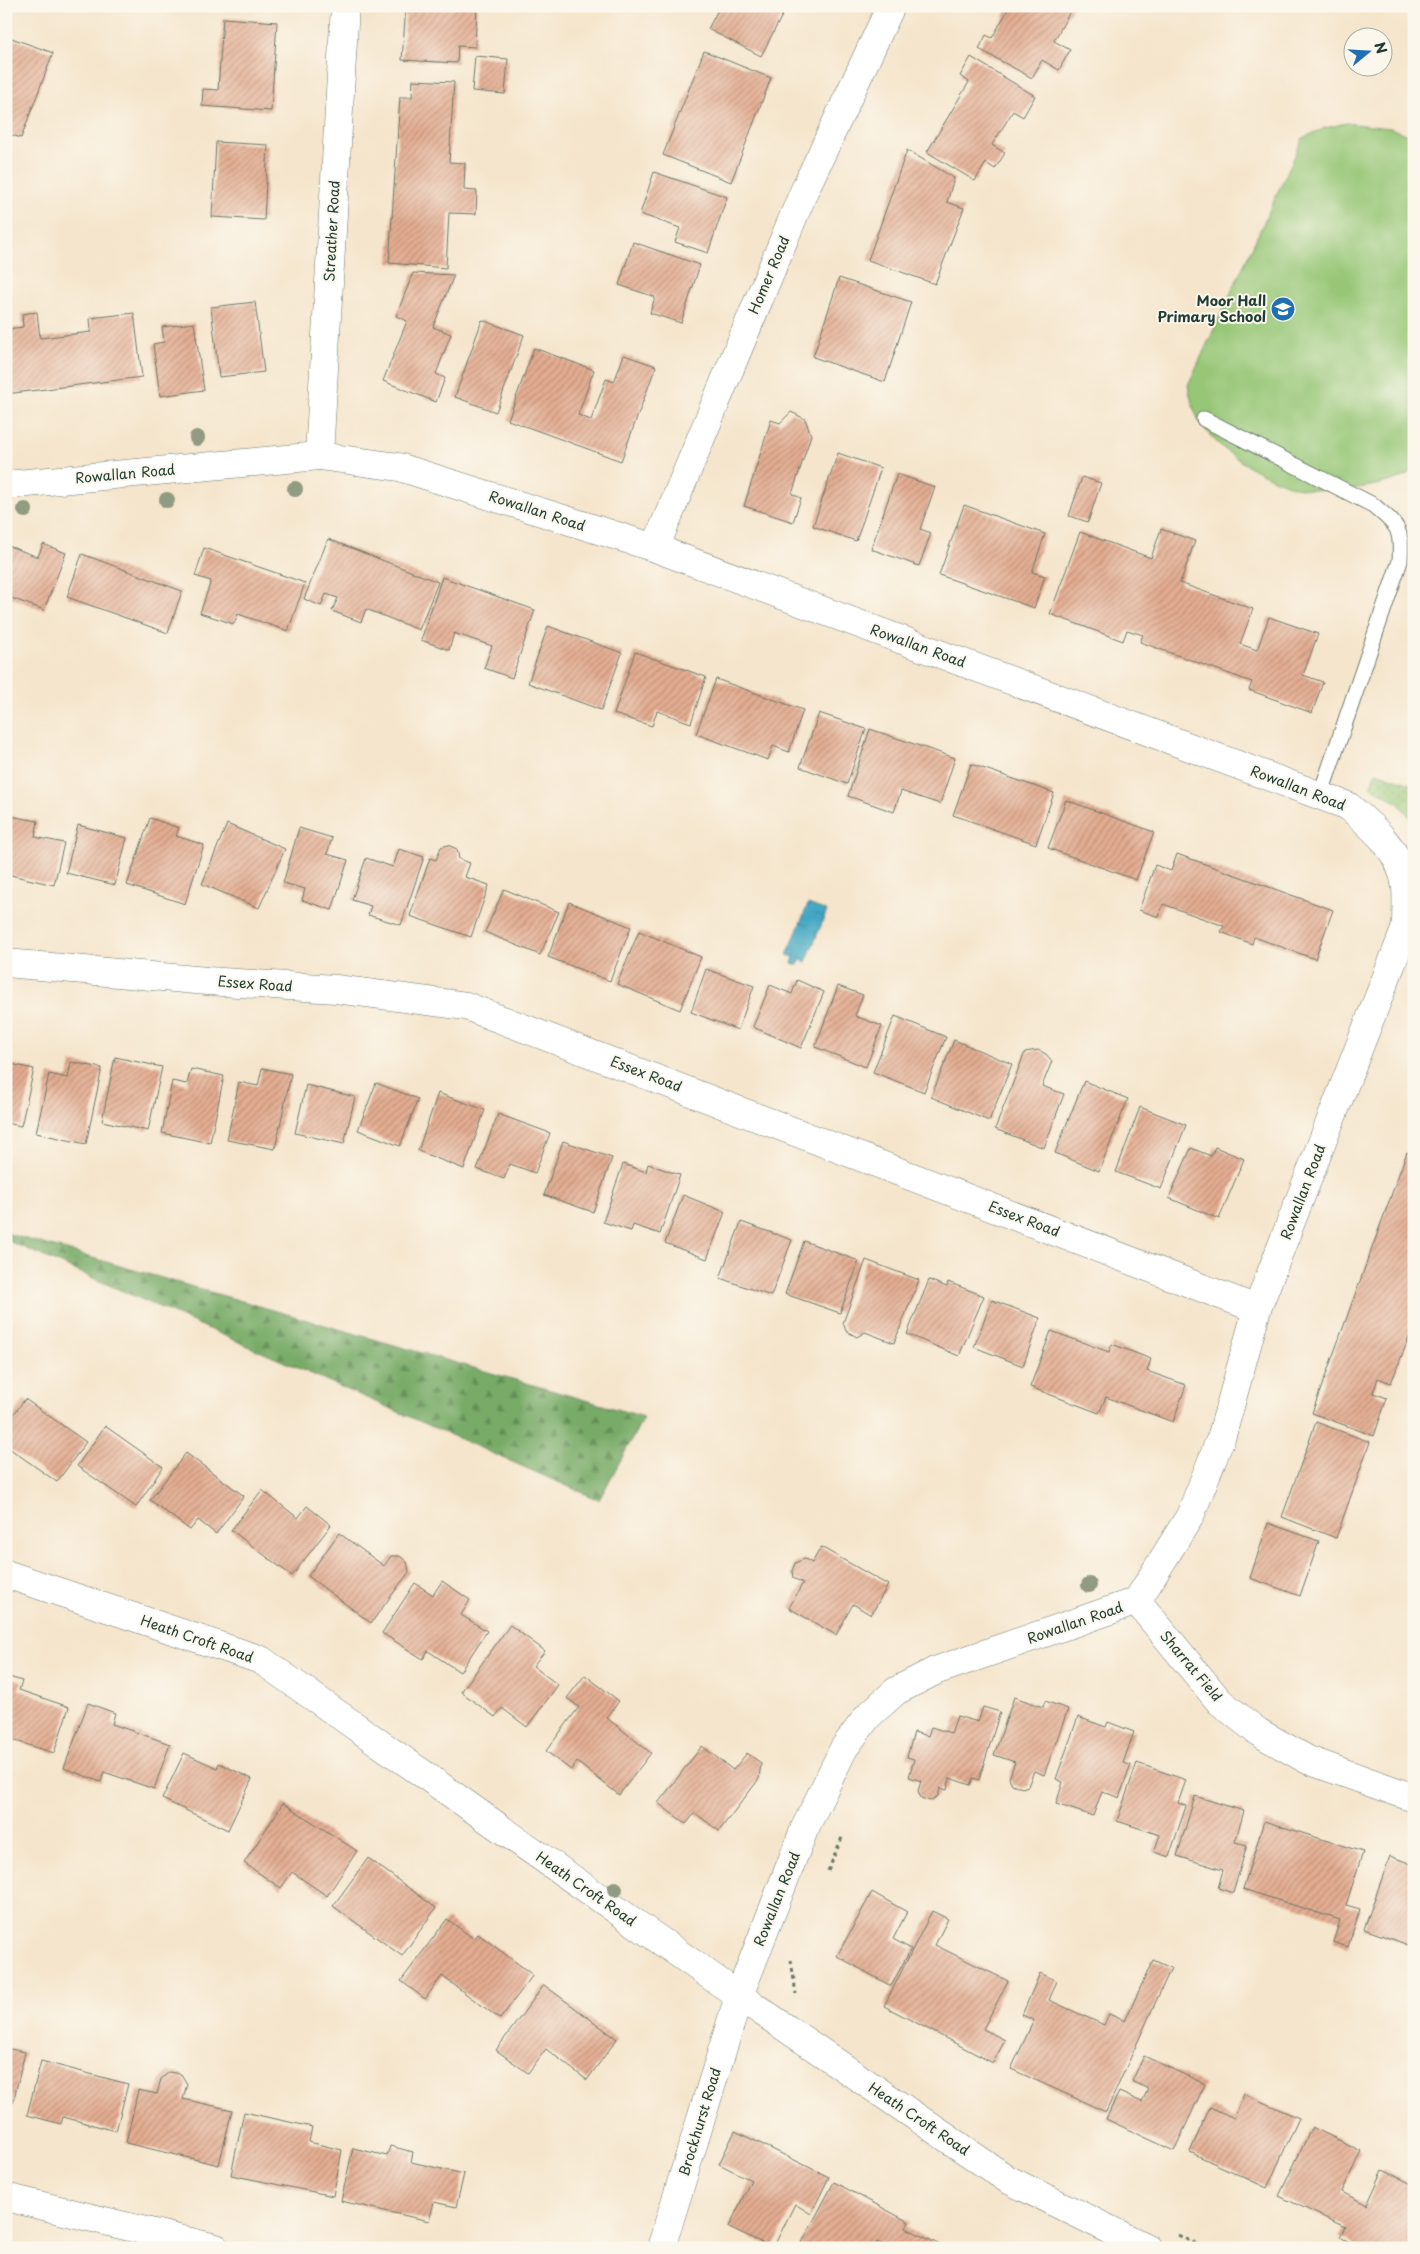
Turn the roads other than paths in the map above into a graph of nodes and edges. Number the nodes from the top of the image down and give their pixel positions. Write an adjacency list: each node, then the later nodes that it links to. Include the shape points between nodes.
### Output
1 (345, 6): 4 (street, Streather Road)
2 (891, 6): 6 (street, Homer Road, via 805,189)
3 (1204, 419): 7 (lane, via 1373,506 1395,524 1402,539 1400,561)
4 (319, 456): 5 (street, Rowallan Road); 6 (street, Rowallan Road, via 399,467)
5 (6, 485)
6 (655, 548): 7 (street, Rowallan Road)
7 (1320, 796): 9 (street, Rowallan Road, via 1348,806 1378,830 1397,859 1406,886 1406,927)
8 (6, 962): 9 (street, Essex Road, via 207,981 336,989 466,1006)
9 (1257, 1309): 11 (street, Rowallan Road, via 1222,1435 1190,1516)
10 (6, 1574): 13 (street, Heath Croft Road, via 261,1660)
11 (1137, 1601): 12 (street, Sharrat Field, via 1219,1700 1258,1732 1308,1760); 13 (street, Rowallan Road, via 935,1671 896,1691 868,1716 844,1748 804,1830)
12 (1414, 1798)
13 (738, 1996): 16 (street, Brockhurst Road); 17 (street, Heath Croft Road, via 1007,2179)
14 (6, 2196): 15 (street)
15 (216, 2248)
16 (661, 2248)
17 (1146, 2248)

